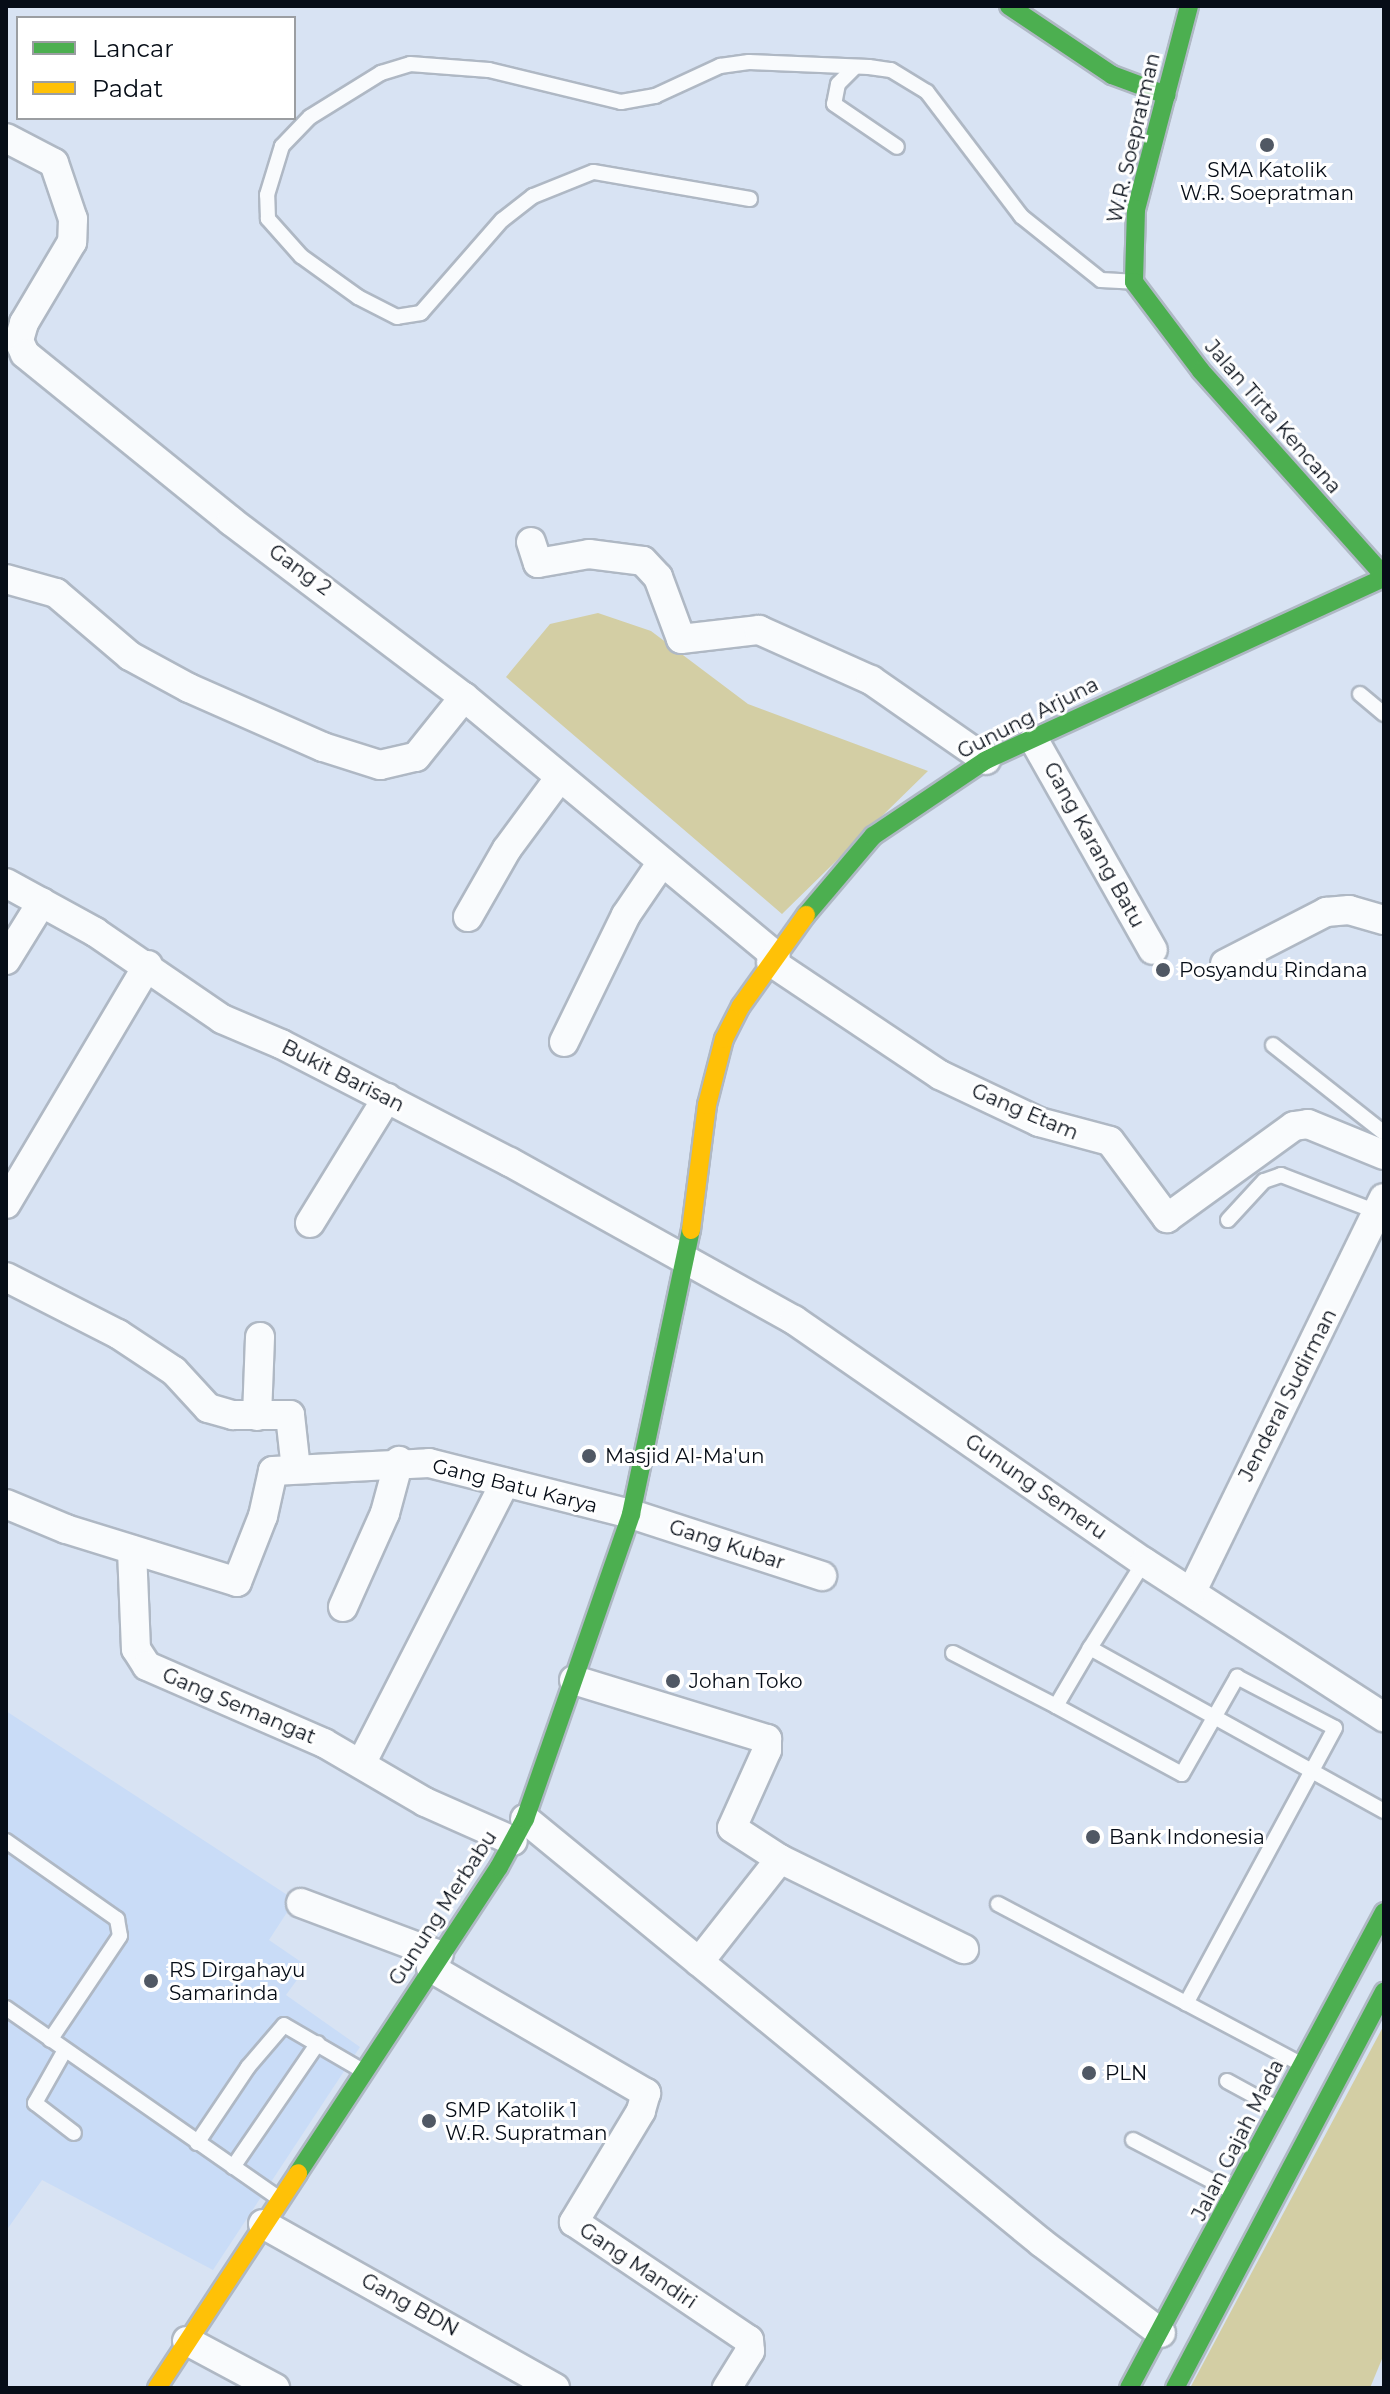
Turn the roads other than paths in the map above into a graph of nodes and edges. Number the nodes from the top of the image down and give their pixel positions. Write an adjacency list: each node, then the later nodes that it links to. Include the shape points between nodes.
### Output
1 (1009, 6): 4 (main road, via 1112,75)
2 (1189, 6): 4 (main road, W.R. Soepratman)
3 (855, 67): 6 (lane, via 838,84 834,104); 7 (lane, via 734,64 655,96 621,102 489,70 410,64 381,73 310,117 282,146 267,195 268,219 301,256 358,297 397,317 421,313 502,220 533,196 593,172); 8 (lane, via 891,70 927,92 1021,216 1101,280)
4 (1166, 95): 8 (main road, W.R. Soepratman, via 1136,209)
5 (6, 138): 13 (street, Gang 2, via 54,163 73,219 72,242 24,323 19,341 25,354 231,521)
6 (897, 147)
7 (750, 199)
8 (1134, 282): 10 (main road, Jalan Tirta Kencana, via 1201,371)
9 (531, 542): 16 (street, via 538,563 601,554 643,561 658,577 681,639 759,630 871,680)
10 (1384, 577): 15 (main road, Gunung Arjuna)
11 (6, 579): 13 (street, via 56,593 130,656 189,688 309,741 380,765 416,757)
12 (1360, 694): 14 (lane)
13 (464, 697): 17 (street, Gang 2)
14 (1384, 714)
15 (1034, 740): 16 (main road, Gunung Arjuna); 23 (street, Gang Karang Batu)
16 (986, 760): 24 (main road, Gunung Arjuna, via 873,836)
17 (560, 777): 18 (street, Gang 2); 21 (street, via 507,849)
18 (662, 862): 24 (street, Gang 2); 28 (street, via 626,915)
19 (6, 883): 20 (street, Bukit Barisan)
20 (42, 902): 25 (street); 27 (street, Bukit Barisan)
21 (468, 917)
22 (1384, 920): 26 (street, via 1349,910 1326,912)
23 (1153, 950)
24 (773, 959): 32 (street, Gang Etam, via 940,1075 1039,1122 1110,1141 1167,1218 1294,1126 1308,1124); 37 (main road, Gunung Arjuna, via 741,1006 714,1077)
25 (6, 960)
26 (1225, 964)
27 (148, 965): 30 (street, Bukit Barisan, via 222,1019); 33 (street)
28 (564, 1042)
29 (1273, 1045): 31 (lane)
30 (387, 1098): 36 (street); 37 (street, Bukit Barisan)
31 (1384, 1133)
32 (1384, 1155)
33 (6, 1204)
34 (1381, 1205): 35 (lane, via 1281,1175 1264,1181); 49 (street, Jenderal Sudirman)
35 (1228, 1220)
36 (310, 1223)
37 (687, 1260): 45 (main road, Gunung Merbabu); 47 (street, Gunung Semeru, via 794,1320)
38 (6, 1277): 40 (street, via 118,1334 174,1371 208,1408)
39 (260, 1337): 40 (street)
40 (257, 1416): 42 (street, via 294,1418)
41 (399, 1461): 42 (street, Gang Batu Karya); 43 (street, Gang Batu Karya, via 429,1463); 50 (street, via 385,1513)
42 (296, 1469): 46 (street, via 273,1471 263,1516 237,1582)
43 (505, 1483): 45 (street, Gang Batu Karya); 57 (street)
44 (6, 1504): 46 (street)
45 (631, 1514): 48 (street, Gang Kubar); 53 (main road, Gunung Merbabu)
46 (132, 1550): 57 (street, Gang Semangat, via 136,1649 147,1666)
47 (1144, 1562): 49 (street, Gunung Semeru); 51 (lane)
48 (822, 1576)
49 (1192, 1591): 56 (street, Gunung Semeru)
50 (343, 1607)
51 (1090, 1648): 54 (lane); 55 (lane)
52 (953, 1653): 54 (lane)
53 (574, 1680): 60 (main road, Gunung Merbabu); 62 (street, via 767,1739 767,1750 732,1828)
54 (1056, 1706): 55 (lane, via 1182,1774)
55 (1214, 1716): 58 (lane); 58 (lane, via 1234,1678 1242,1676 1332,1725 1335,1734)
56 (1384, 1717)
57 (362, 1762): 60 (street, Gang Semangat, via 425,1802)
58 (1316, 1771): 59 (lane); 70 (lane)
59 (1384, 1811)
60 (519, 1830): 67 (main road, Gunung Merbabu); 68 (street, Gang Semangat)
61 (6, 1841): 72 (lane, via 117,1919 120,1936)
62 (780, 1859): 66 (street); 68 (street)
63 (301, 1903): 67 (street)
64 (998, 1904): 70 (lane)
65 (1384, 1912): 75 (main road, Jalan Gajah Mada)
66 (964, 1949)
67 (435, 1962): 76 (main road, Gunung Merbabu); 91 (street, Gang Mandiri, via 646,2093 641,2111 574,2222 749,2340 750,2351)
68 (699, 1962): 86 (street, Gang Semangat)
69 (1384, 1992): 93 (main road)
70 (1186, 2003): 75 (lane)
71 (6, 2008): 72 (lane)
72 (50, 2040): 74 (lane)
73 (318, 2043): 76 (lane); 81 (lane, via 291,2025 275,2031); 82 (lane)
74 (65, 2050): 79 (lane, via 35,2103); 81 (lane)
75 (1301, 2064): 78 (main road, Jalan Gajah Mada)
76 (363, 2071): 84 (main road, Gunung Merbabu)
77 (1227, 2081): 78 (lane)
78 (1278, 2109): 83 (main road, Jalan Gajah Mada)
79 (74, 2133)
80 (1133, 2140): 83 (lane)
81 (197, 2143): 82 (lane)
82 (233, 2167): 84 (lane)
83 (1236, 2194): 86 (main road, Jalan Gajah Mada)
84 (280, 2199): 85 (main road, Gunung Merbabu)
85 (263, 2224): 87 (main road, Gunung Merbabu); 90 (street, Gang BDN)
86 (1161, 2333): 92 (main road, Jalan Gajah Mada)
87 (187, 2341): 88 (main road, Gunung Merbabu); 89 (street)
88 (157, 2388)
89 (275, 2388)
90 (555, 2388)
91 (727, 2388)
92 (1129, 2388)
93 (1175, 2388)

